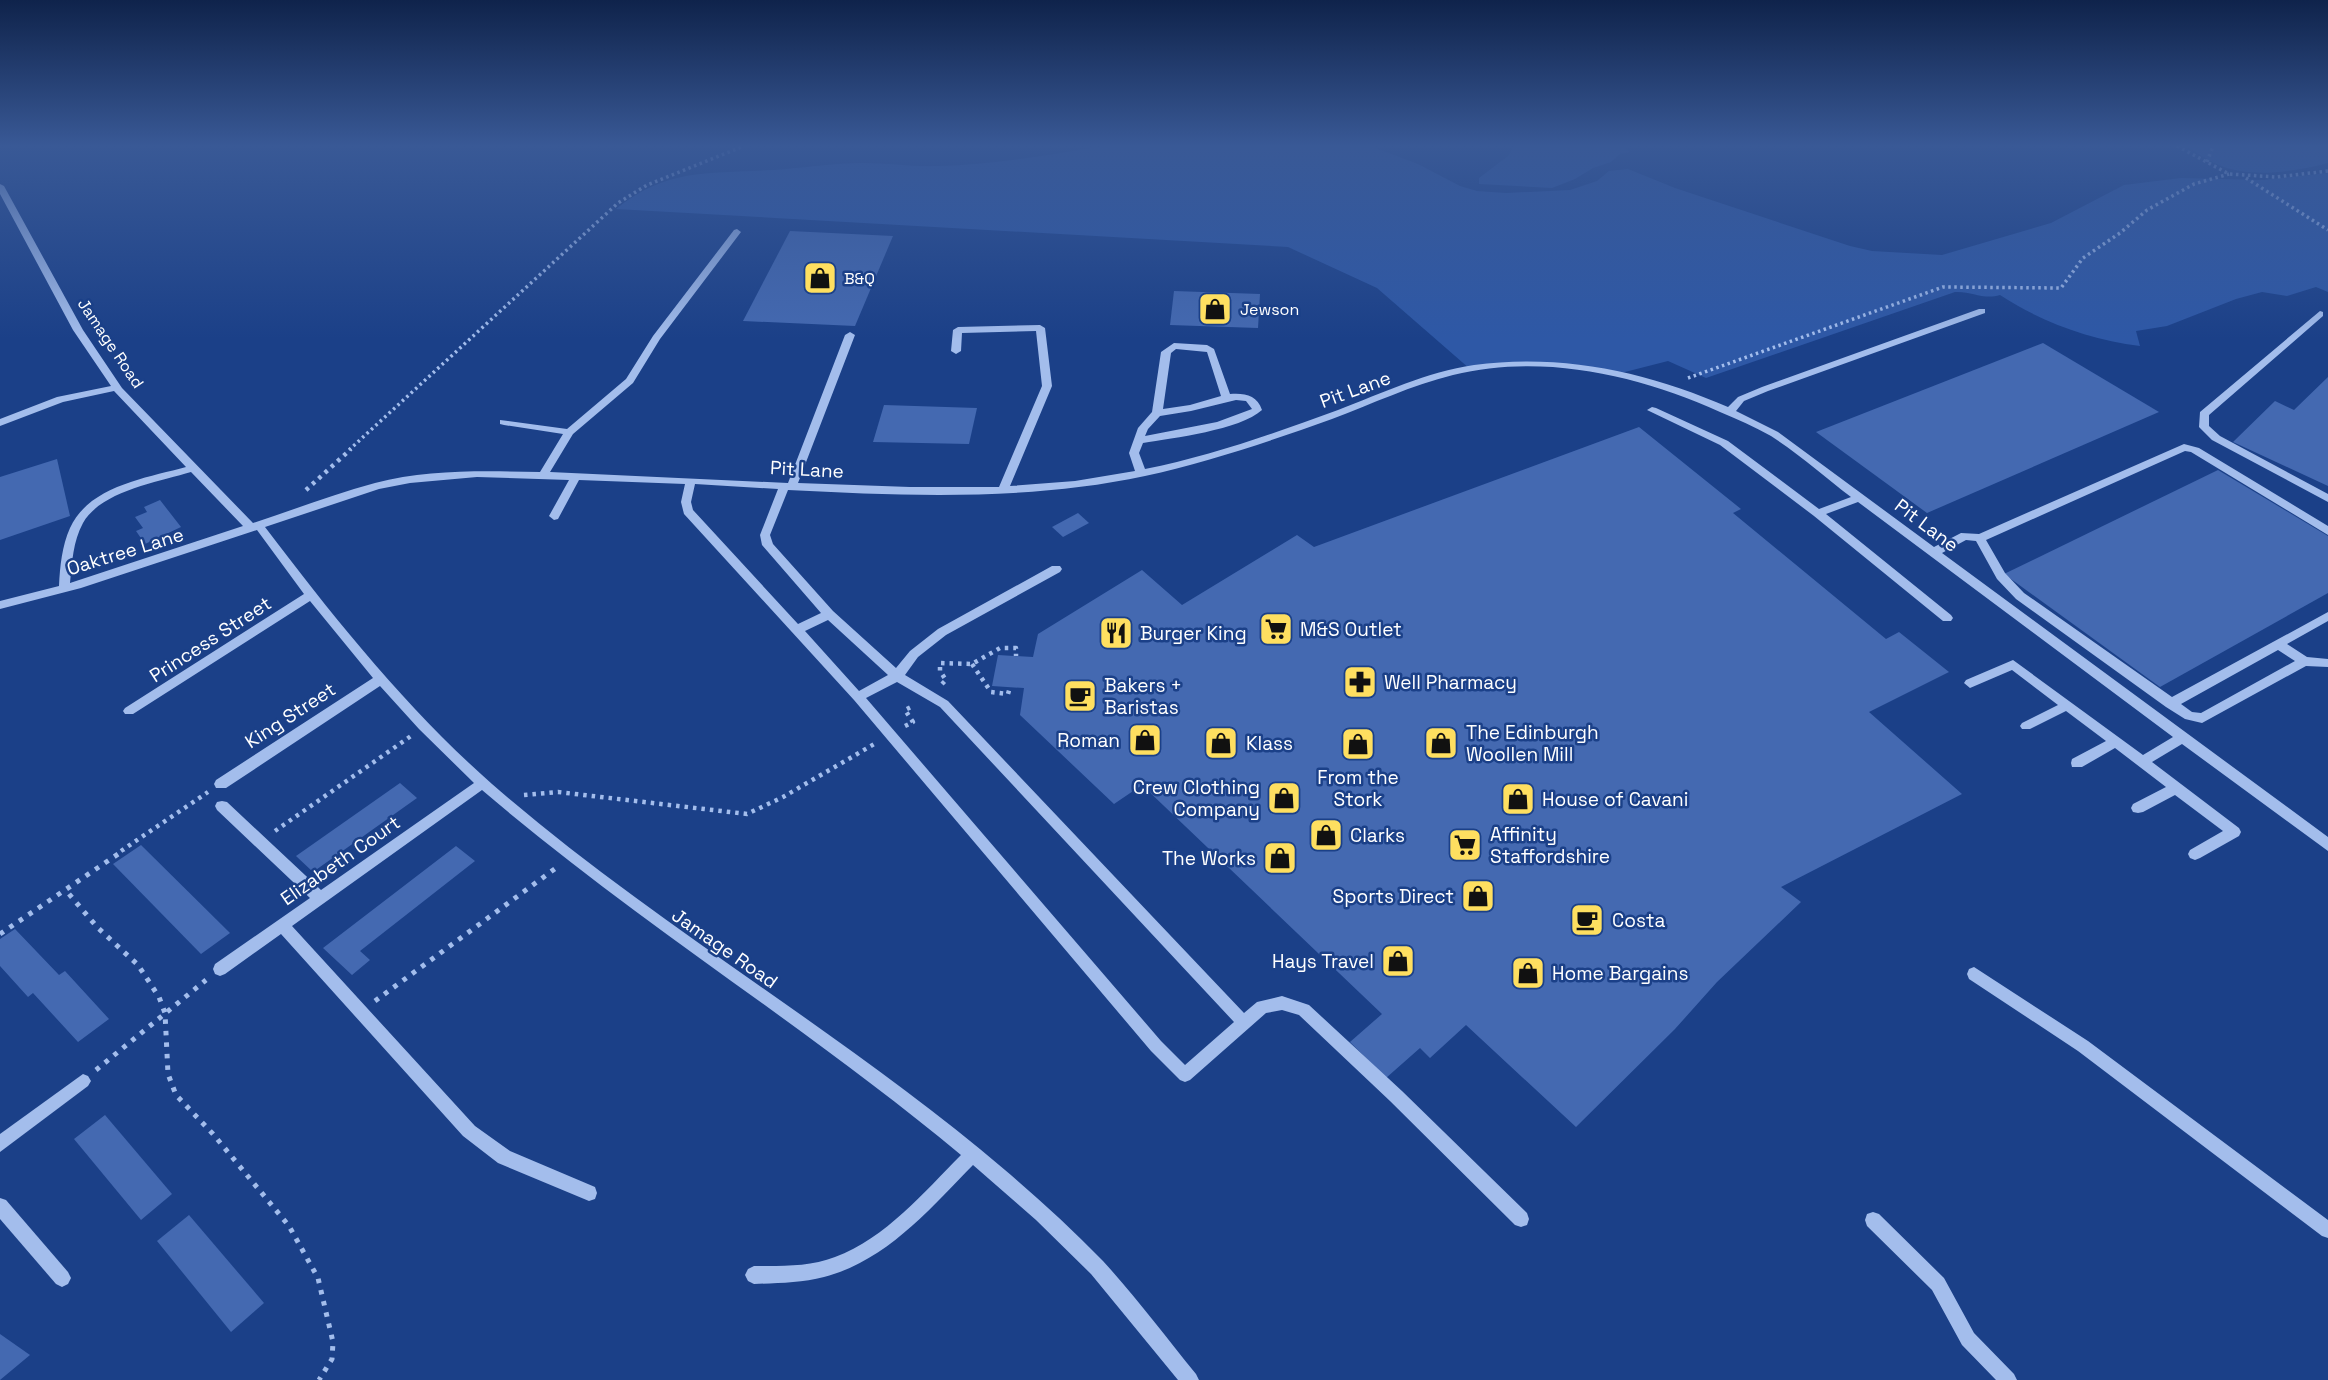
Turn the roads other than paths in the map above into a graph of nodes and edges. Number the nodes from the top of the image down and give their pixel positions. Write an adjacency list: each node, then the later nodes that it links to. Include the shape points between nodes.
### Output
1 (13, 210): 7 (street, Jamage Road, via 78,330)
2 (737, 232): 14 (street, via 656,338 630,381)
3 (1982, 311): 10 (street, via 1765,389 1741,399)
4 (2320, 314): 24 (street, via 2204,414 2204,427 2216,438)
5 (850, 335): 21 (street)
6 (956, 351): 22 (street, via 958,330 1040,328 1047,386)
7 (117, 388): 13 (street, via 60,399); 16 (street, Jamage Road)
8 (1226, 398): 11 (street); 11 (street, via 1211,351 1202,346 1174,346 1166,352); 15 (street, via 1247,397 1257,410 1167,437)
9 (1652, 410): 25 (street, via 1724,443)
10 (1730, 411): 17 (street, Pit Lane, via 1621,373 1540,364 1470,369 1194,463); 23 (street, Pit Lane, via 1774,434)
11 (1157, 413): 15 (street)
12 (504, 422): 14 (street)
13 (0, 423)
14 (569, 432): 18 (street)
15 (1139, 440): 17 (street, via 1134,453)
16 (193, 468): 27 (street, Jamage Road); 32 (street, via 108,496 85,512 67,558)
17 (1141, 474): 22 (street, Pit Lane)
18 (543, 476): 19 (street, Pit Lane); 27 (street, Pit Lane, via 477,474 410,480 377,486)
19 (576, 476): 20 (street, Pit Lane); 26 (street)
20 (691, 481): 21 (street, Pit Lane); 38 (street, via 688,511)
21 (788, 486): 22 (street, Pit Lane); 35 (street, via 765,536)
22 (1003, 490)
23 (1861, 497): 25 (street); 30 (street, Pit Lane)
24 (2328, 498)
25 (1818, 513): 37 (street)
26 (554, 516)
27 (255, 527): 32 (street, Oaktree Lane); 33 (street, Jamage Road)
28 (2328, 531): 29 (street, via 2184,447)
29 (1980, 538): 30 (street, via 1965,536); 46 (street, via 2001,576 2020,596)
30 (1934, 551): 50 (street, Pit Lane)
31 (1056, 569): 42 (street, via 943,632 914,654)
32 (64, 588): 34 (street, Oaktree Lane)
33 (310, 596): 43 (street, Jamage Road); 48 (street, Princess Street)
34 (0, 605)
35 (829, 614): 38 (street); 42 (street)
36 (2328, 616): 39 (street)
37 (1947, 618)
38 (796, 630): 45 (street)
39 (2278, 644): 40 (street); 46 (street)
40 (2304, 661): 41 (street); 46 (street, via 2202,718)
41 (2328, 663)
42 (897, 676): 45 (street); 65 (street, via 944,704)
43 (381, 679): 54 (street, King Street); 55 (street, Jamage Road)
44 (1970, 683): 47 (street, via 2013,664)
45 (858, 697): 65 (street, via 1156,1046 1185,1074)
46 (2169, 704)
47 (2068, 705): 49 (street); 51 (street)
48 (129, 711)
49 (2026, 726)
50 (2182, 738): 52 (street); 59 (street, Pit Lane)
51 (2116, 742): 52 (street); 53 (street)
52 (2142, 762): 56 (street)
53 (2077, 763)
54 (221, 783)
55 (483, 783): 61 (street, Elizabeth Court); 68 (street, Jamage Road, via 623,899 909,1103)
56 (2176, 788): 58 (street); 60 (street, via 2234,832)
57 (222, 806): 61 (street)
58 (2138, 808)
59 (2328, 845)
60 (2195, 855)
61 (320, 898): 62 (street, Elizabeth Court)
62 (282, 925): 63 (street, Elizabeth Court); 69 (street, via 469,1131 504,1157)
63 (220, 969)
64 (1974, 974): 73 (street, via 2083,1046)
65 (1243, 1022): 71 (street, via 1262,1007 1282,1003 1304,1010)
66 (83, 1081): 67 (street)
67 (0, 1144)
68 (972, 1155): 74 (street, via 874,1245 836,1266 792,1275); 76 (street, Jamage Road, via 1084,1255)
69 (589, 1193)
70 (0, 1206): 75 (street)
71 (1521, 1219)
72 (1873, 1220): 77 (street, via 1938,1284 1968,1339)
73 (2328, 1230)
74 (754, 1275)
75 (62, 1278)
76 (1190, 1380)
77 (2008, 1380)

